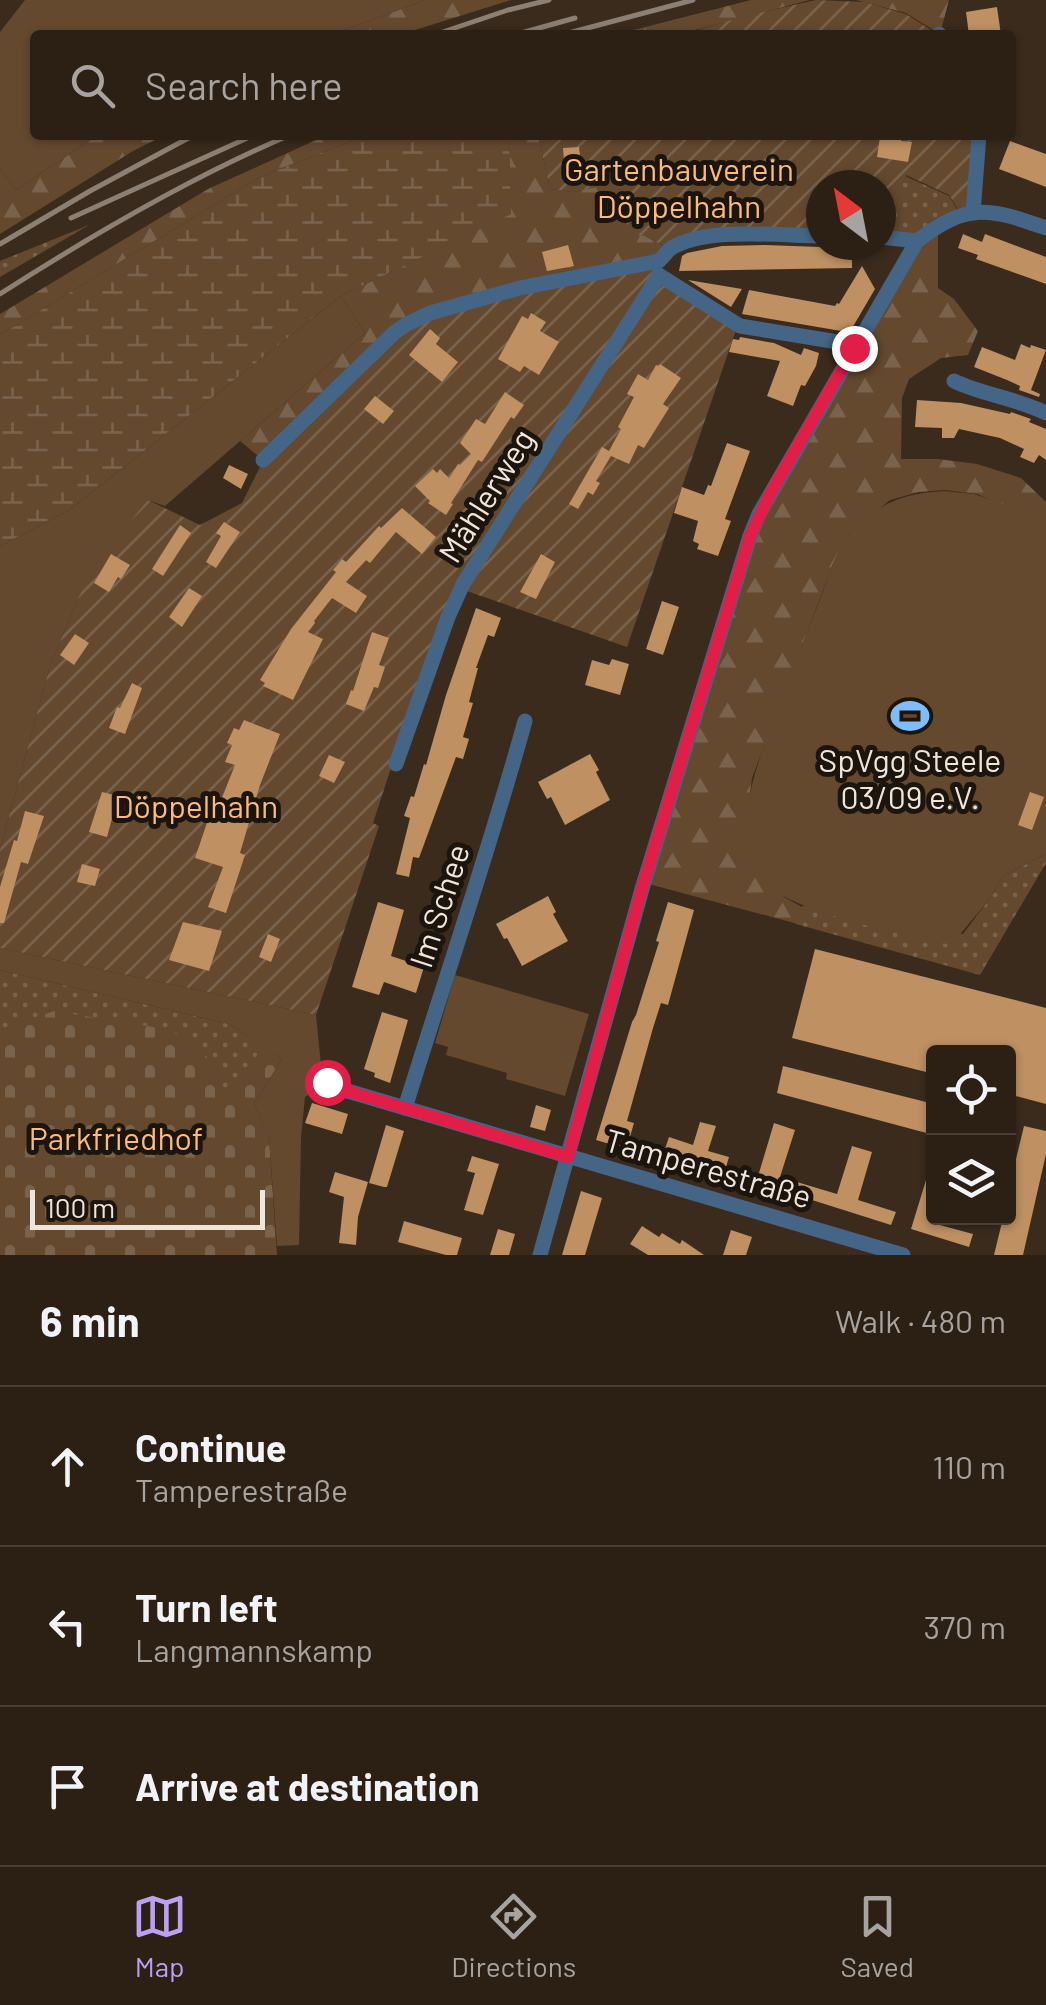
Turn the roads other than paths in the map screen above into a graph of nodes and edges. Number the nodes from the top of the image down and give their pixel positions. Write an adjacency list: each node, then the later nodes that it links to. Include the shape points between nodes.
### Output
1 (978, 140): 2 (street)
2 (973, 213): 3 (street, via 996,211); 6 (street, via 938,225)
3 (1046, 228)
4 (806, 236): 7 (street, via 724,234 692,241 670,249)
5 (896, 239): 6 (street)
6 (918, 241): 8 (street)
7 (659, 268): 8 (street, via 740,326); 11 (street, via 520,288 418,318); 13 (street, Mählerweg, via 463,584)
8 (854, 348): 16 (street, via 750,536)
9 (954, 380): 10 (street)
10 (1046, 413)
11 (263, 460)
12 (525, 721): 15 (street, Im Schee)
13 (396, 764)
14 (327, 1082): 15 (street, Tamperestraße)
15 (405, 1108): 16 (street, Tamperestraße)
16 (568, 1157): 17 (street); 18 (street, Tamperestraße)
17 (540, 1255)
18 (903, 1255)

